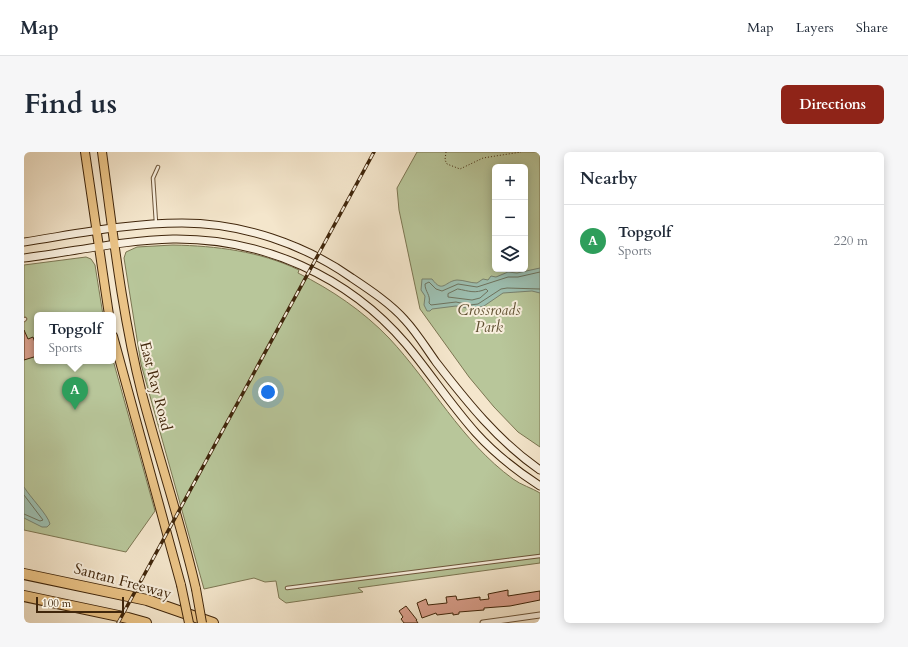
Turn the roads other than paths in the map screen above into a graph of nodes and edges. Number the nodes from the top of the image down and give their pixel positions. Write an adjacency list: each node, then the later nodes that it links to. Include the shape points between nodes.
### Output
1 (85, 152): 6 (main road)
2 (102, 152): 5 (main road, East Ray Road)
3 (158, 167): 4 (lane, via 152,178)
4 (156, 224): 5 (main road); 13 (main road, via 209,224 252,232 303,249 339,268 405,319 461,394 498,436)
5 (112, 229): 6 (main road); 8 (main road, East Ray Road)
6 (97, 231): 7 (main road); 9 (main road)
7 (24, 242)
8 (114, 245): 9 (main road); 14 (main road, via 173,239 236,244 287,259 329,279 385,322 419,360 477,434 504,460); 23 (main road, East Ray Road, bridge, via 129,336 142,394 177,515)
9 (99, 247): 10 (main road); 11 (main road)
10 (24, 258)
11 (109, 312)
12 (116, 347): 22 (main road, East Ray Road, bridge)
13 (540, 470)
14 (540, 486)
15 (540, 556): 17 (lane)
16 (24, 574): 24 (highway, Santan Freeway, via 147,600)
17 (287, 588)
18 (24, 596): 21 (highway)
19 (540, 615): 20 (street)
20 (513, 621): 25 (street)
21 (146, 623)
22 (189, 623)
23 (202, 623)
24 (213, 623)
25 (483, 623)

